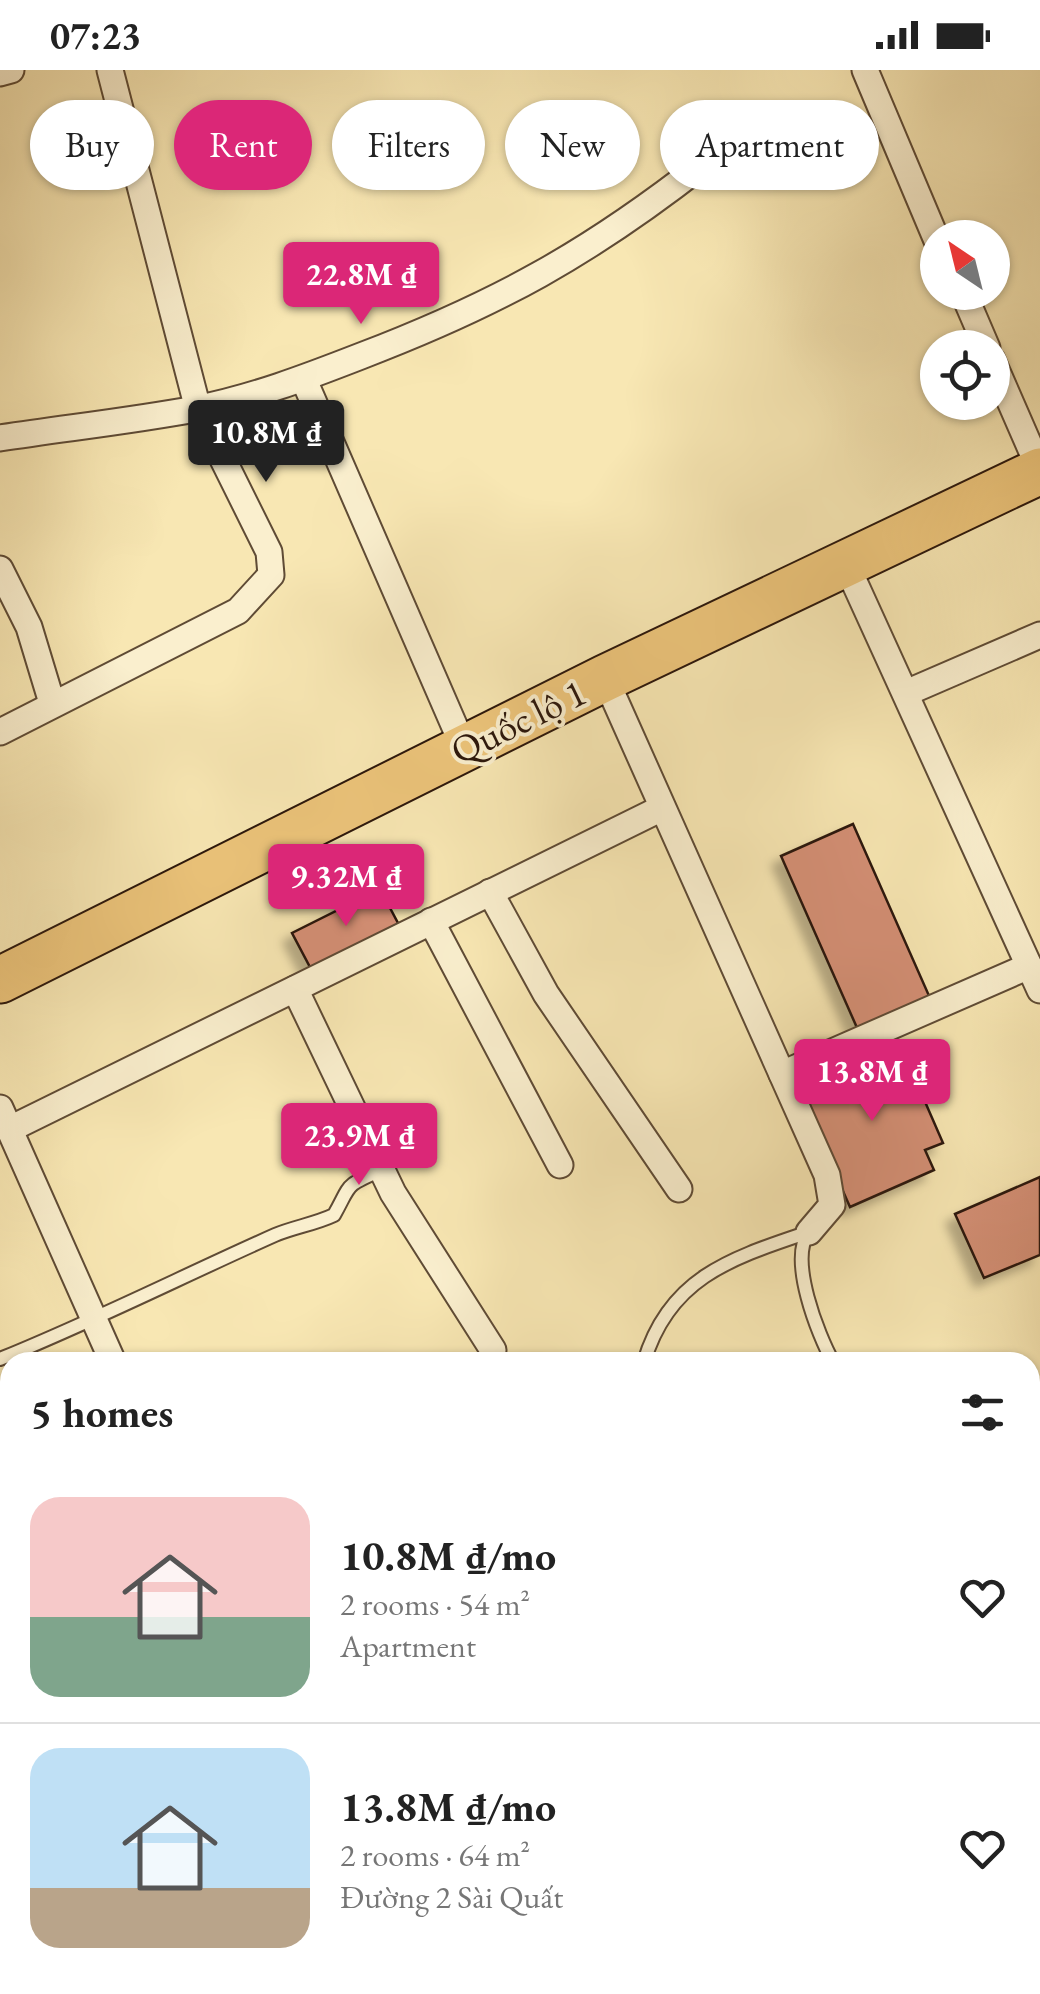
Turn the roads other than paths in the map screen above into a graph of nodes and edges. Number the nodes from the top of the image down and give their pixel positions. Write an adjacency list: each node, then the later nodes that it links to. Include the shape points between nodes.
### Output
1 (11, 70): 4 (street)
2 (110, 70): 9 (street)
3 (866, 70): 6 (street)
4 (0, 73)
5 (670, 190): 7 (street, via 538,280)
6 (928, 220)
7 (304, 380): 9 (street); 19 (street)
8 (1010, 401): 11 (street)
9 (198, 409): 10 (street); 17 (street, via 268,552 271,575 238,611)
10 (0, 438)
11 (1040, 470): 12 (highway, Quốc lộ 1)
12 (846, 564): 15 (highway, Quốc lộ 1); 16 (street)
13 (0, 569): 17 (street, via 30,628)
14 (1040, 635): 16 (street)
15 (604, 678): 19 (highway, Quốc lộ 1); 20 (street)
16 (906, 694): 23 (street)
17 (52, 703): 18 (street)
18 (0, 732)
19 (464, 748): 24 (highway, Quốc lộ 1)
20 (662, 808): 21 (street); 27 (street)
21 (490, 892): 22 (street); 31 (street, via 546,994)
22 (431, 922): 25 (street); 29 (street)
23 (1029, 966): 26 (street); 27 (street)
24 (0, 980)
25 (294, 989): 28 (street); 30 (street)
26 (1040, 990)
27 (782, 1074): 32 (street, via 831,1193 832,1204)
28 (6, 1130): 33 (street)
29 (560, 1165)
30 (381, 1170): 33 (lane, via 350,1184 334,1215 276,1235); 34 (street)
31 (679, 1189)
32 (809, 1232): 37 (lane, via 720,1263 685,1291 654,1330); 38 (lane, via 800,1259)
33 (92, 1322): 35 (lane); 36 (street)
34 (493, 1350)
35 (17, 1352)
36 (108, 1352)
37 (647, 1352)
38 (827, 1352)

